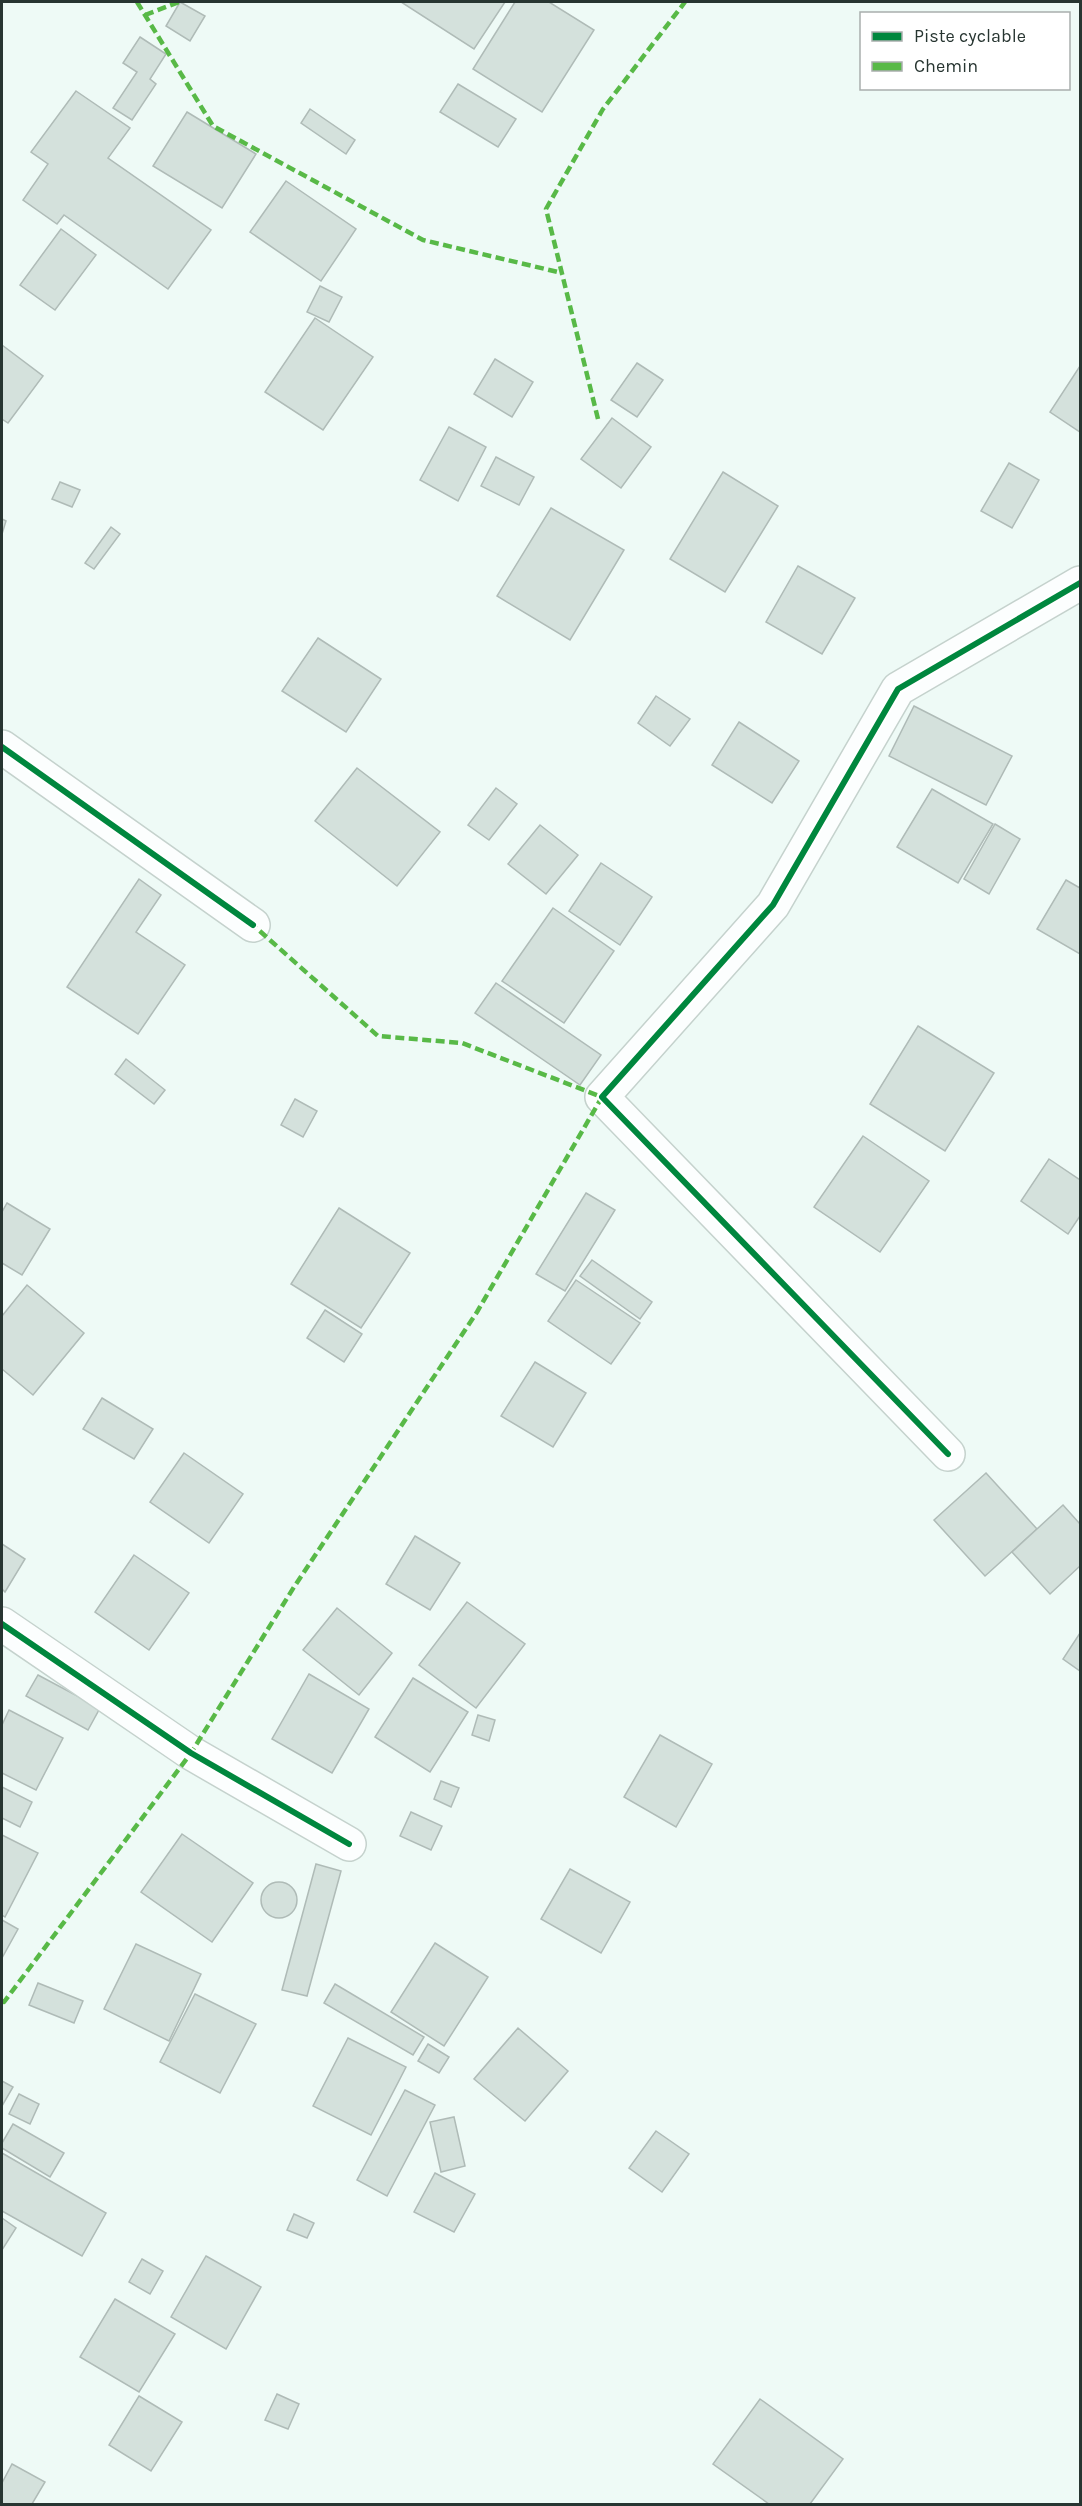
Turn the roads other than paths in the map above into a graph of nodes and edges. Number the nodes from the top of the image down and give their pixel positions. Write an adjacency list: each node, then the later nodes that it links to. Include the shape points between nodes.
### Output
1 (1080, 583): 4 (street, via 898,689 773,905 602,1097)
2 (2, 747): 3 (street)
3 (253, 926)
4 (948, 1454)
5 (2, 1624): 6 (street, via 191,1754)
6 (349, 1844)

